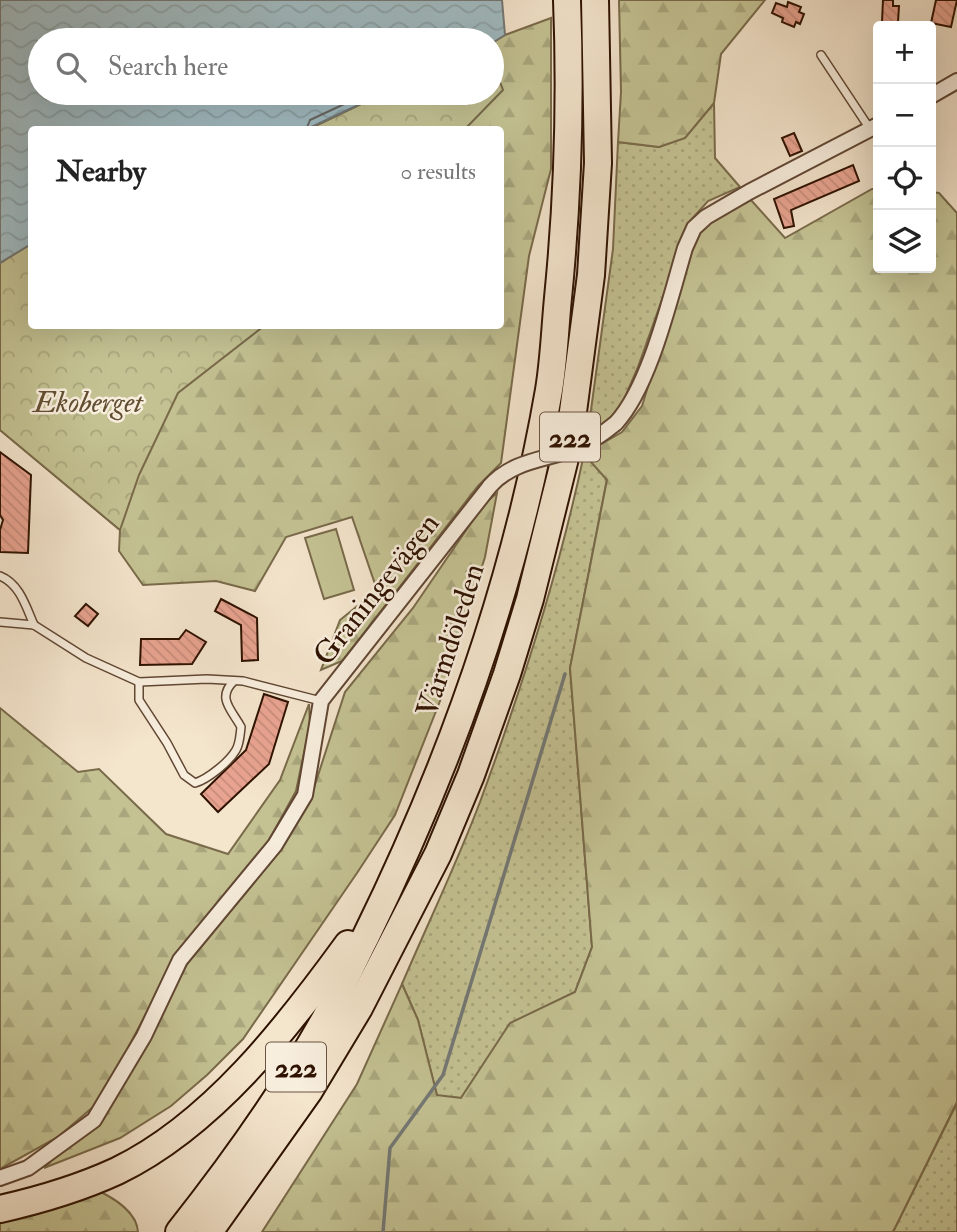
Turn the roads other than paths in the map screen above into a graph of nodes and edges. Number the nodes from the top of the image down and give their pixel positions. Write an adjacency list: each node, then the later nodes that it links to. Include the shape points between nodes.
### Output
1 (567, 0): 14 (highway, Värmdöleden / 222, via 570,88 565,232 549,387 527,504 468,701)
2 (595, 0): 18 (highway, Värmdöleden / 222, via 598,163 592,275 569,442 530,599 471,775 438,854 359,1008 309,1091)
3 (821, 55): 6 (lane)
4 (957, 81): 5 (street)
5 (936, 93)
6 (873, 126)
7 (873, 128): 13 (street, Graningevägen, bridge, via 749,192 695,228 644,377 627,411 579,447 500,475)
8 (0, 576): 10 (lane, via 18,590)
9 (0, 622): 10 (lane)
10 (34, 625): 12 (lane, via 86,658)
11 (234, 681): 12 (lane); 12 (lane, via 225,692 225,701 241,727 238,746 234,754 194,783 184,775 139,700); 13 (lane)
12 (139, 682)
13 (321, 701): 15 (street, Graningevägen, via 305,795 275,845 180,960 144,1036 94,1121 28,1168)
14 (390, 887): 16 (highway, via 253,1065 201,1114 118,1170 78,1187); 17 (highway, Värmdöleden / 222, via 325,1019 268,1111)
15 (0, 1178)
16 (0, 1209)
17 (178, 1232)
18 (211, 1232)

